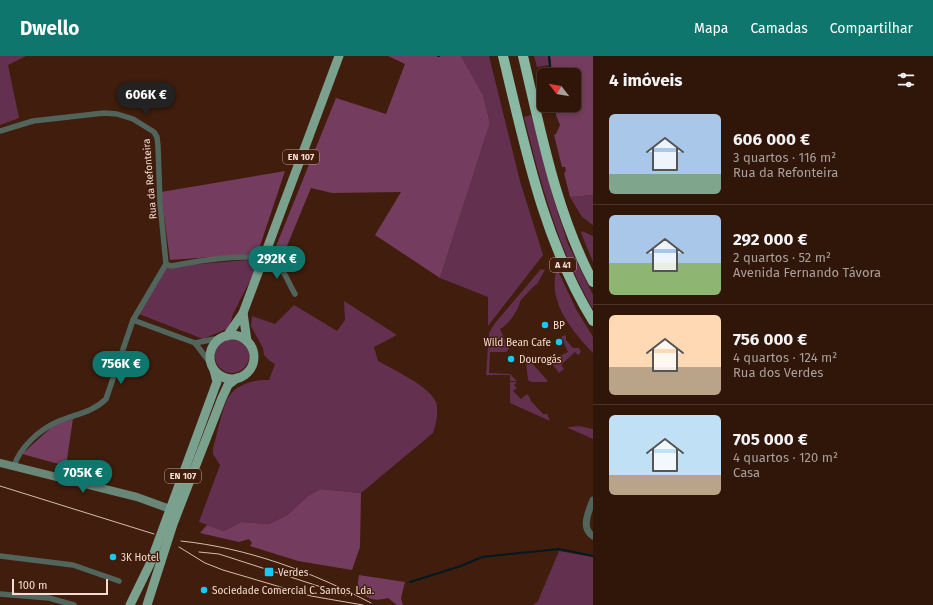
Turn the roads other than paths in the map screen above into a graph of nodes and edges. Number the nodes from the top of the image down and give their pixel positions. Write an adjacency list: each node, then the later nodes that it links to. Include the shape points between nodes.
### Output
1 (339, 56): 5 (main road, EN 107)
2 (503, 56): 11 (highway, A 41, via 541,205 568,275)
3 (523, 56): 7 (highway, A 41, via 557,192 573,240)
4 (0, 131): 6 (street, Rua da Refonteira, via 33,121 104,113 129,116 154,132 158,146)
5 (263, 259): 6 (street, via 241,258 171,266); 8 (street, via 280,267); 9 (main road, EN 107)
6 (166, 264): 10 (street)
7 (593, 282)
8 (296, 294)
9 (243, 313): 12 (main road, EN 107); 13 (main road, EN 107)
10 (133, 320): 14 (street); 18 (street, via 106,399 96,408 43,430 17,456)
11 (593, 321)
12 (224, 337): 13 (main road, via 234,335); 14 (street); 15 (main road, EN 107, via 211,349)
13 (247, 341): 16 (main road, EN 107, via 253,353 253,362 246,374)
14 (195, 343): 15 (street)
15 (212, 367): 16 (main road, via 225,378); 20 (main road, EN 107, via 216,387)
16 (236, 378): 20 (main road, EN 107, via 228,385)
17 (0, 463): 18 (main road)
18 (14, 466): 20 (main road, via 137,497)
19 (593, 500): 21 (street, via 586,526)
20 (174, 510): 26 (main road, EN 107); 27 (main road, EN 107)
21 (593, 536)
22 (0, 556): 23 (street, via 73,565)
23 (119, 581)
24 (0, 594): 25 (street, via 50,598)
25 (74, 605)
26 (130, 605)
27 (147, 605)

